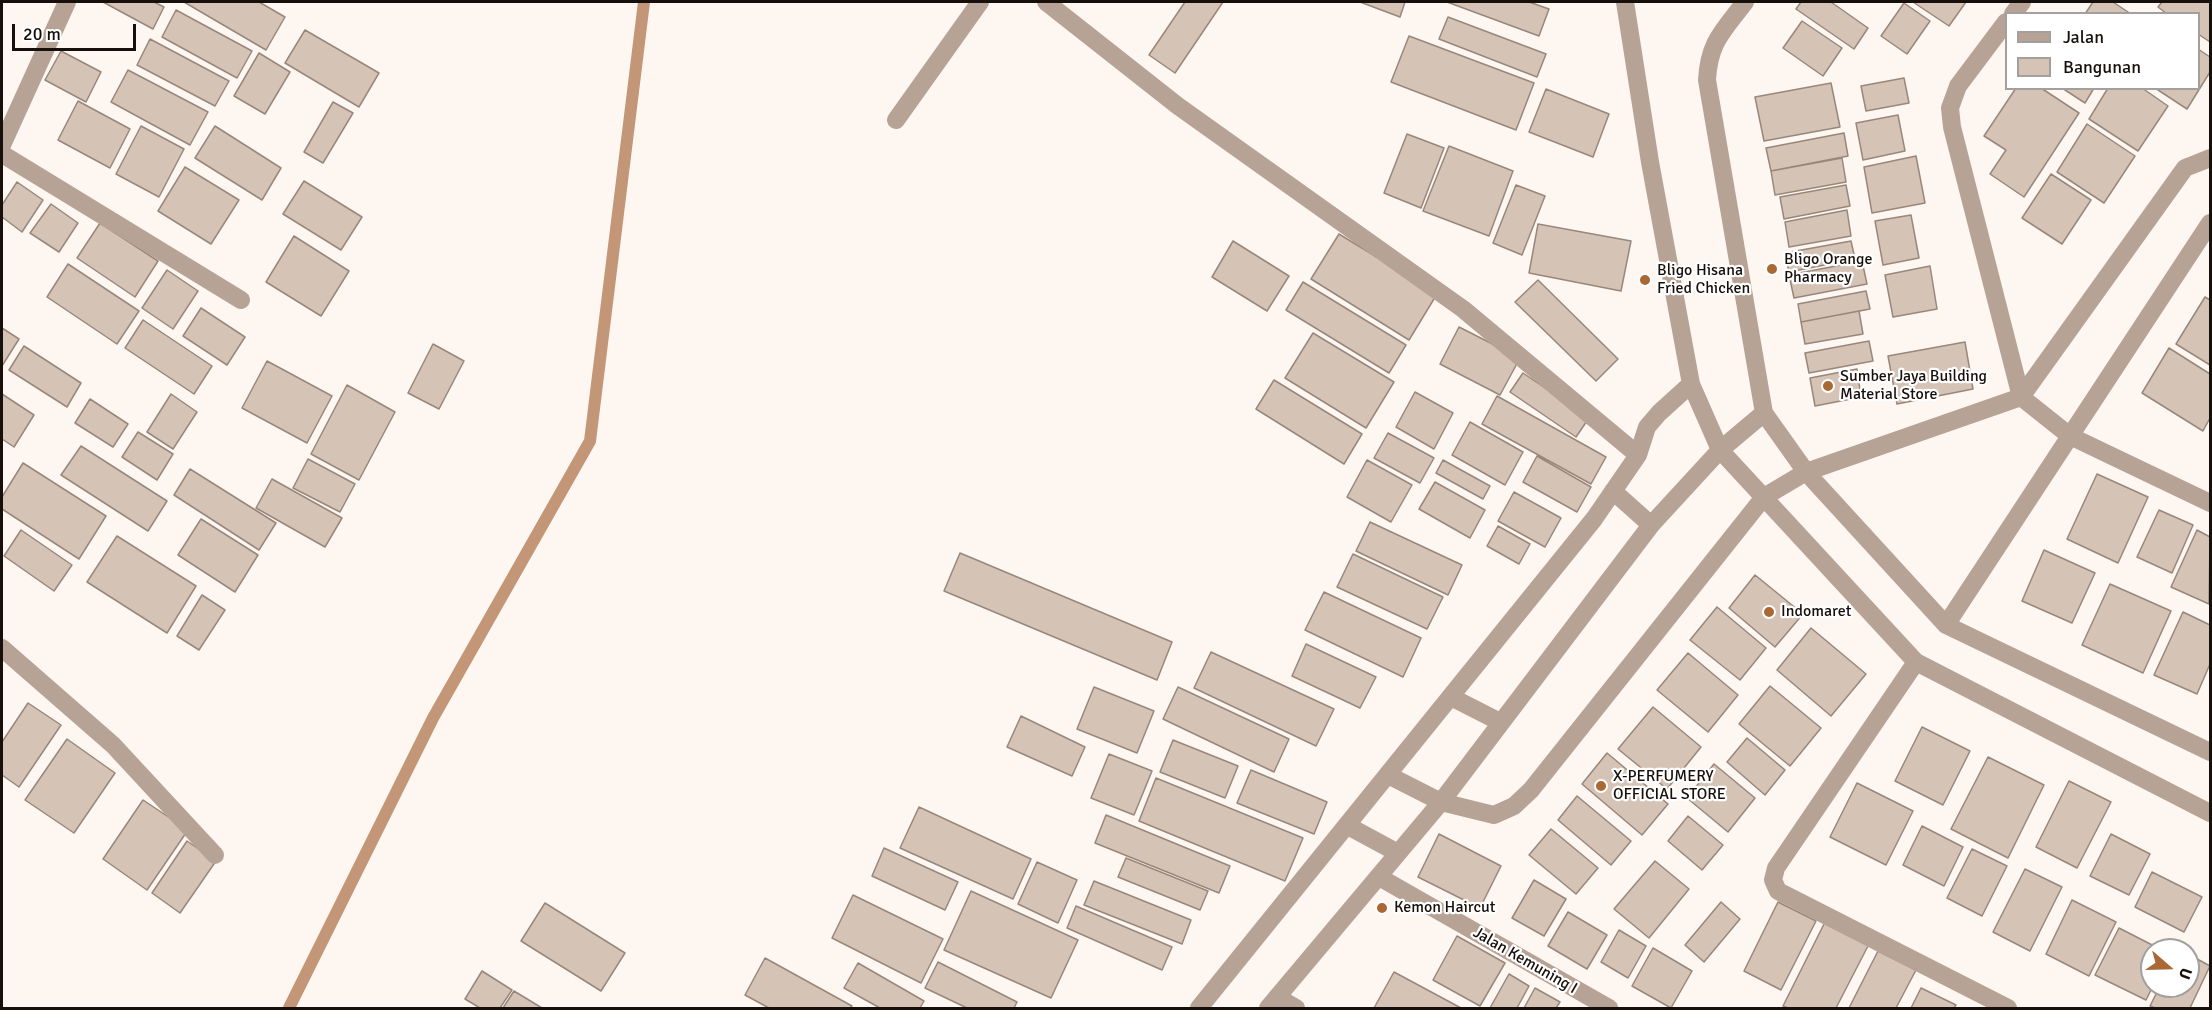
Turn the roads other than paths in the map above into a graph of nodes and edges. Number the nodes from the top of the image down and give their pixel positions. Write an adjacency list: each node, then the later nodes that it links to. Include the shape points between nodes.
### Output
1 (67, 2): 8 (street)
2 (980, 2): 7 (street)
3 (1046, 2): 18 (street, via 1178,106 1463,309)
4 (1625, 2): 13 (street)
5 (1745, 2): 15 (street, via 1717,38 1708,58 1707,80)
6 (2005, 25): 14 (street, via 1958,86 1950,108)
7 (896, 120)
8 (2, 145)
9 (2, 154): 12 (street)
10 (2211, 158): 14 (street, via 2185,168)
11 (2211, 223): 16 (street)
12 (241, 300)
13 (1691, 384): 17 (street); 18 (street, via 1647,427)
14 (2021, 397): 16 (street); 19 (street)
15 (1764, 413): 17 (street); 19 (street)
16 (2070, 436): 22 (street); 24 (street)
17 (1720, 450): 21 (street); 23 (street)
18 (1638, 455): 20 (street)
19 (1806, 472): 21 (street); 24 (street)
20 (1617, 494): 23 (street); 27 (street)
21 (1764, 497): 26 (street); 31 (street, via 1531,790 1514,806 1494,814)
22 (2211, 503)
23 (1647, 521): 28 (street)
24 (1946, 625): 29 (street)
25 (2, 648): 35 (street, via 113,745)
26 (1916, 662): 32 (street); 41 (street, via 1776,868 1773,880 1778,891)
27 (1457, 700): 28 (street); 30 (street)
28 (1492, 718): 31 (street)
29 (2211, 752)
30 (1395, 779): 31 (street); 33 (street)
31 (1433, 799): 34 (street)
32 (2211, 813)
33 (1348, 826): 34 (street); 38 (street)
34 (1393, 850): 36 (street)
35 (215, 855)
36 (1378, 877): 37 (street); 40 (street, Jalan Kemuning I)
37 (1272, 1003): 39 (street)
38 (1199, 1008)
39 (1296, 1008)
40 (1609, 1008)
41 (2008, 1008)

